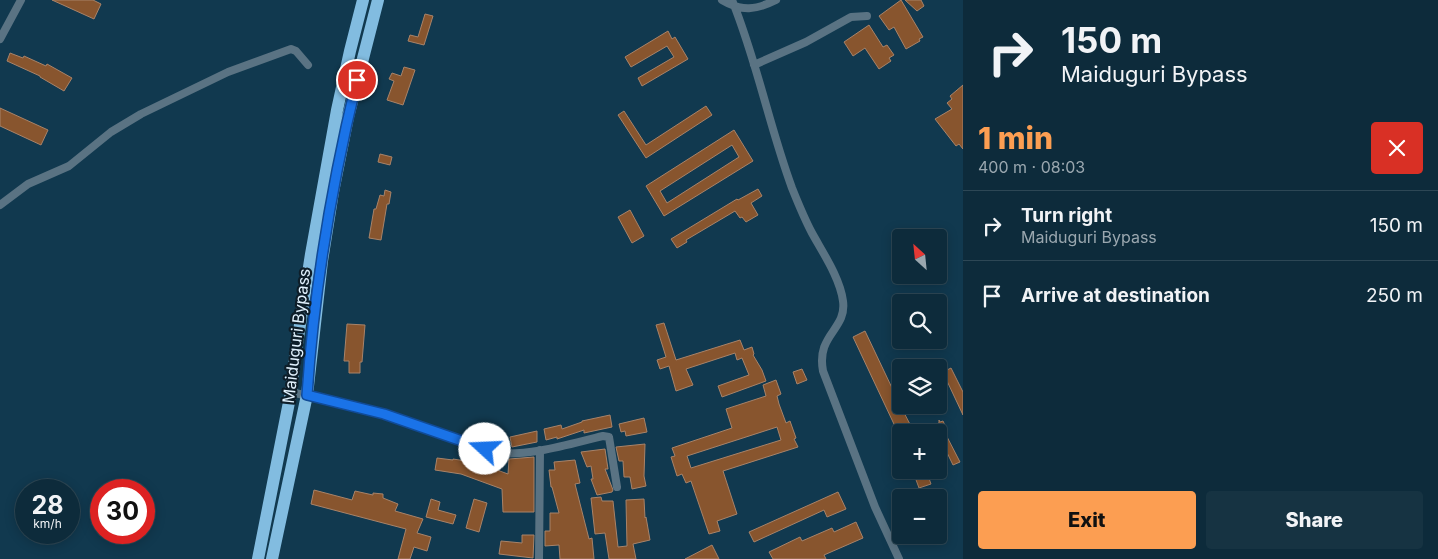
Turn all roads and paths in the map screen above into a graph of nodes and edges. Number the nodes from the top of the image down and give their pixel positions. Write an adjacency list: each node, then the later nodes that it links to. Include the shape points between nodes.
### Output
1 (21, 0): 8 (street)
2 (363, 0): 12 (highway, Maiduguri Bypass, via 350,51 311,254)
3 (378, 0): 13 (highway, Maiduguri Bypass, via 348,117 333,192)
4 (722, 0): 6 (street)
5 (776, 0): 6 (street, via 761,7)
6 (733, 4): 10 (street)
7 (867, 16): 10 (street, via 846,19 806,42)
8 (0, 39)
9 (308, 65): 11 (street, via 291,49 228,72 120,126 69,166 28,184)
10 (754, 65): 19 (street, via 792,187 843,300 842,318 822,350 823,371 875,507)
11 (0, 205)
12 (291, 392): 13 (street); 16 (highway, Maiduguri Bypass)
13 (307, 395): 14 (street, via 384,414 496,453); 17 (highway, Maiduguri Bypass)
14 (540, 450): 15 (street, via 609,437); 18 (street)
15 (617, 487)
16 (258, 559)
17 (272, 559)
18 (539, 559)
19 (899, 559)

